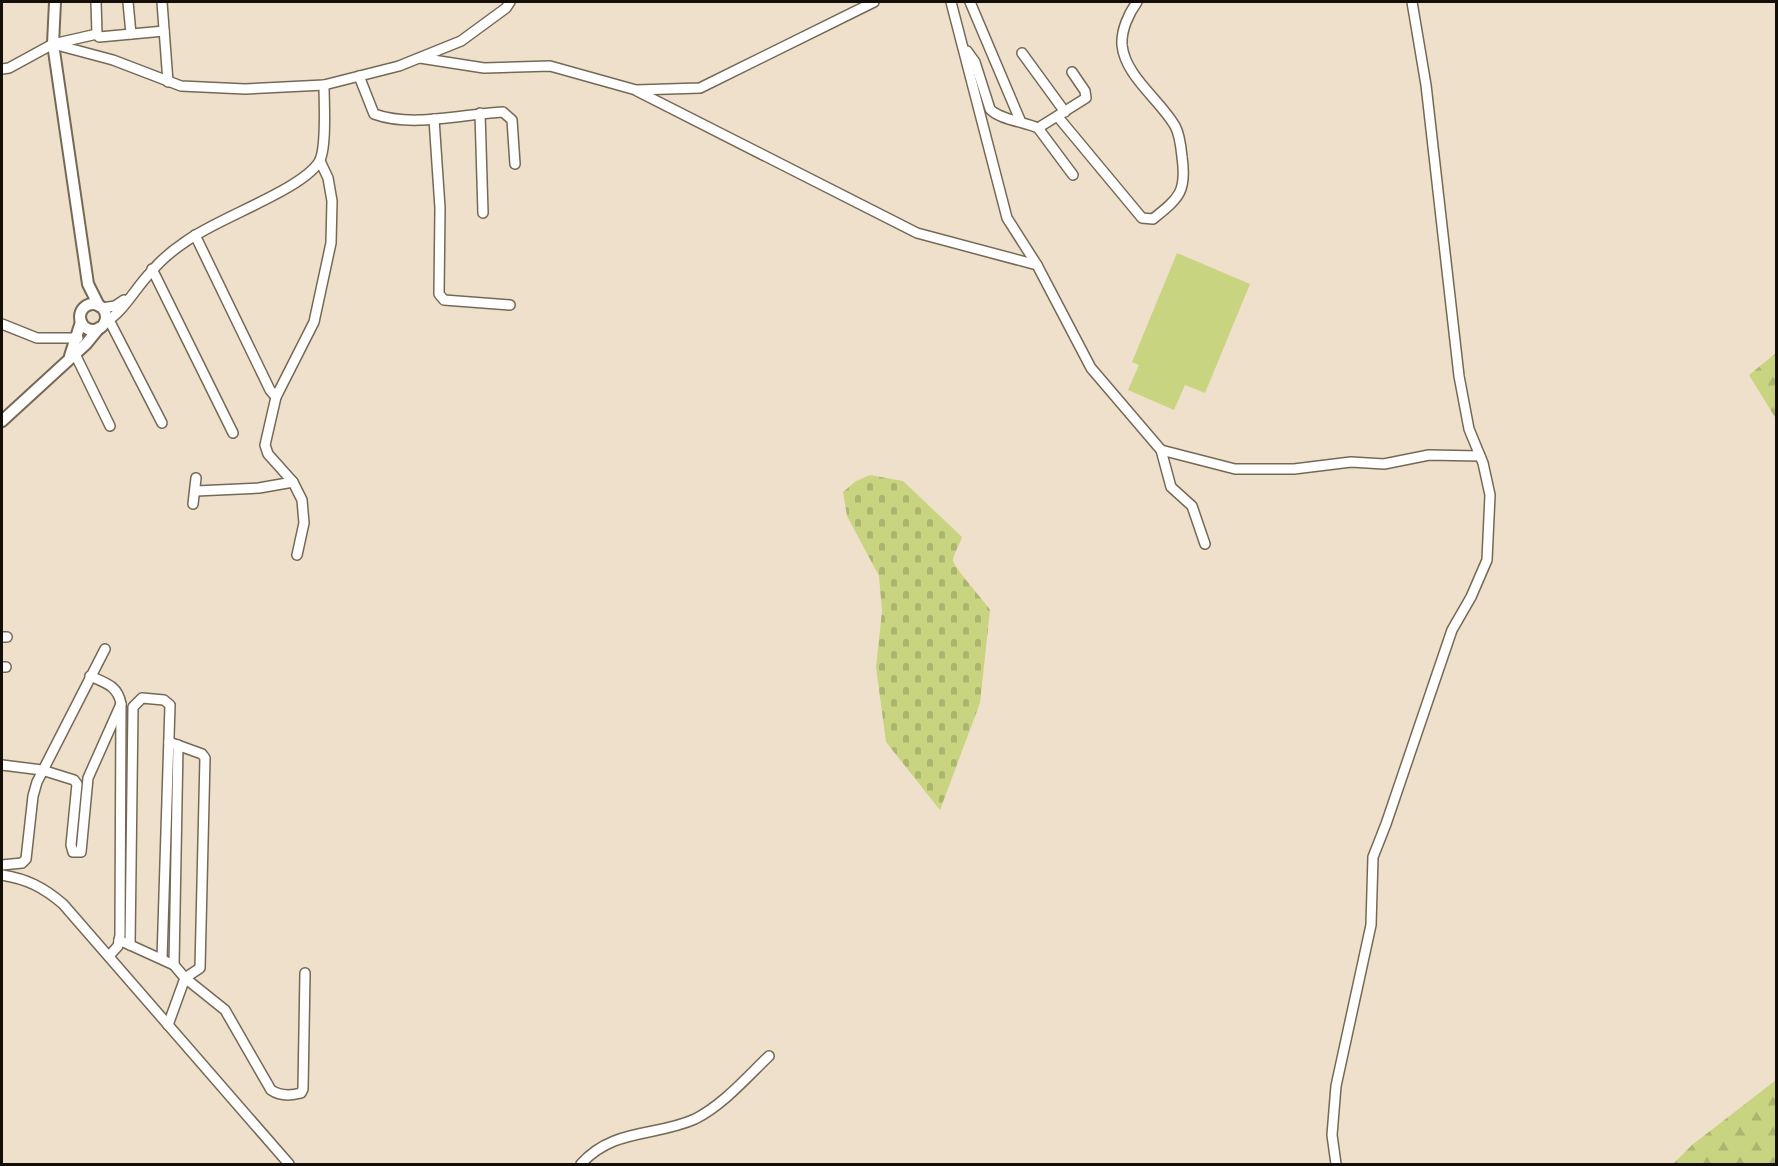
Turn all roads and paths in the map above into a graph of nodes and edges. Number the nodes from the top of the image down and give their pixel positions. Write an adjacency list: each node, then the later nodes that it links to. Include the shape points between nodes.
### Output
1 (55, 2): 16 (street)
2 (96, 2): 14 (street)
3 (128, 2): 15 (street)
4 (162, 2): 13 (street)
5 (510, 2): 19 (street, via 461,40)
6 (844, 2): 12 (street)
7 (874, 2): 12 (street)
8 (951, 2): 17 (street)
9 (970, 2): 29 (street)
10 (1137, 2): 27 (street, via 1124,28 1122,46 1133,71 1179,136 1184,175 1177,200 1153,219 1142,218)
11 (1412, 2): 54 (street, via 1426,85 1459,376 1469,429)
12 (847, 13): 25 (street, via 700,88)
13 (164, 31): 15 (street); 23 (street)
14 (97, 34): 15 (street, via 104,38); 16 (street)
15 (131, 34)
16 (53, 44): 20 (street); 23 (street, via 113,60); 38 (street)
17 (964, 47): 29 (street, via 975,62 990,109 995,115); 36 (street, via 1002,203 1012,227)
18 (1022, 53): 27 (street)
19 (418, 58): 22 (street); 25 (street, via 484,68 550,66)
20 (2, 69)
21 (1072, 72): 27 (street, via 1086,98)
22 (359, 76): 24 (street); 28 (street, via 374,114 385,118)
23 (168, 82): 24 (street, via 245,89)
24 (324, 85): 31 (street)
25 (636, 90): 36 (street, via 917,233)
26 (480, 113): 28 (street); 32 (street, via 502,112 512,120); 34 (street)
27 (1062, 114): 30 (street)
28 (434, 119): 40 (street, via 440,208 439,294 444,300)
29 (1020, 120): 30 (street)
30 (1038, 128): 33 (street)
31 (320, 161): 35 (street, via 293,184); 48 (street, via 332,201 331,243 314,322)
32 (515, 164)
33 (1073, 175)
34 (483, 213)
35 (195, 235): 37 (street); 48 (street)
36 (1037, 265): 53 (street, via 1091,368)
37 (152, 269): 39 (street); 52 (street)
38 (88, 284): 41 (street); 42 (street)
39 (129, 298): 41 (street, via 115,306); 44 (street)
40 (510, 305)
41 (100, 307): 42 (street, via 90,305); 44 (street, via 106,315)
42 (83, 309): 43 (street)
43 (81, 322): 44 (street, via 87,328); 46 (street)
44 (104, 323): 47 (street); 50 (street)
45 (2, 324): 46 (street, via 37,338)
46 (78, 338): 47 (street)
47 (72, 356): 49 (street); 51 (street)
48 (276, 397): 56 (street, via 265,445 268,454)
49 (2, 421)
50 (162, 423)
51 (110, 426)
52 (233, 433)
53 (1161, 450): 54 (street, via 1235,469 1294,469 1351,462 1384,464 1430,455); 59 (street, via 1171,486 1192,506)
54 (1480, 456): 80 (street, via 1490,495 1487,560 1452,630 1373,857 1371,925 1336,1086 1332,1134)
55 (196, 478): 57 (street)
56 (293, 482): 57 (street); 60 (street, via 302,500 304,523)
57 (196, 491): 58 (street)
58 (193, 504)
59 (1205, 544)
60 (297, 555)
61 (105, 649): 62 (street)
62 (90, 676): 63 (street, via 112,685); 66 (street)
63 (121, 704): 66 (street, via 88,778 81,852 72,852 71,845 77,784); 69 (street)
64 (174, 744): 70 (street, via 170,705 164,700 137,700 133,707); 72 (street); 73 (street); 75 (street, via 205,758 200,968)
65 (2, 765): 66 (street)
66 (42, 770): 67 (street, via 33,795 26,859)
67 (2, 865)
68 (2, 874): 71 (street, via 43,887)
69 (119, 940): 70 (street); 71 (street)
70 (130, 945): 72 (street)
71 (109, 956): 76 (street)
72 (162, 959): 73 (street)
73 (174, 965): 75 (street)
74 (305, 973): 75 (street, via 303,1089 295,1095 271,1090 225,1010)
75 (185, 978): 76 (street)
76 (168, 1025): 78 (street)
77 (769, 1056): 79 (street, via 710,1110 694,1119 608,1143 594,1149)
78 (289, 1164)
79 (581, 1164)
80 (1336, 1164)

